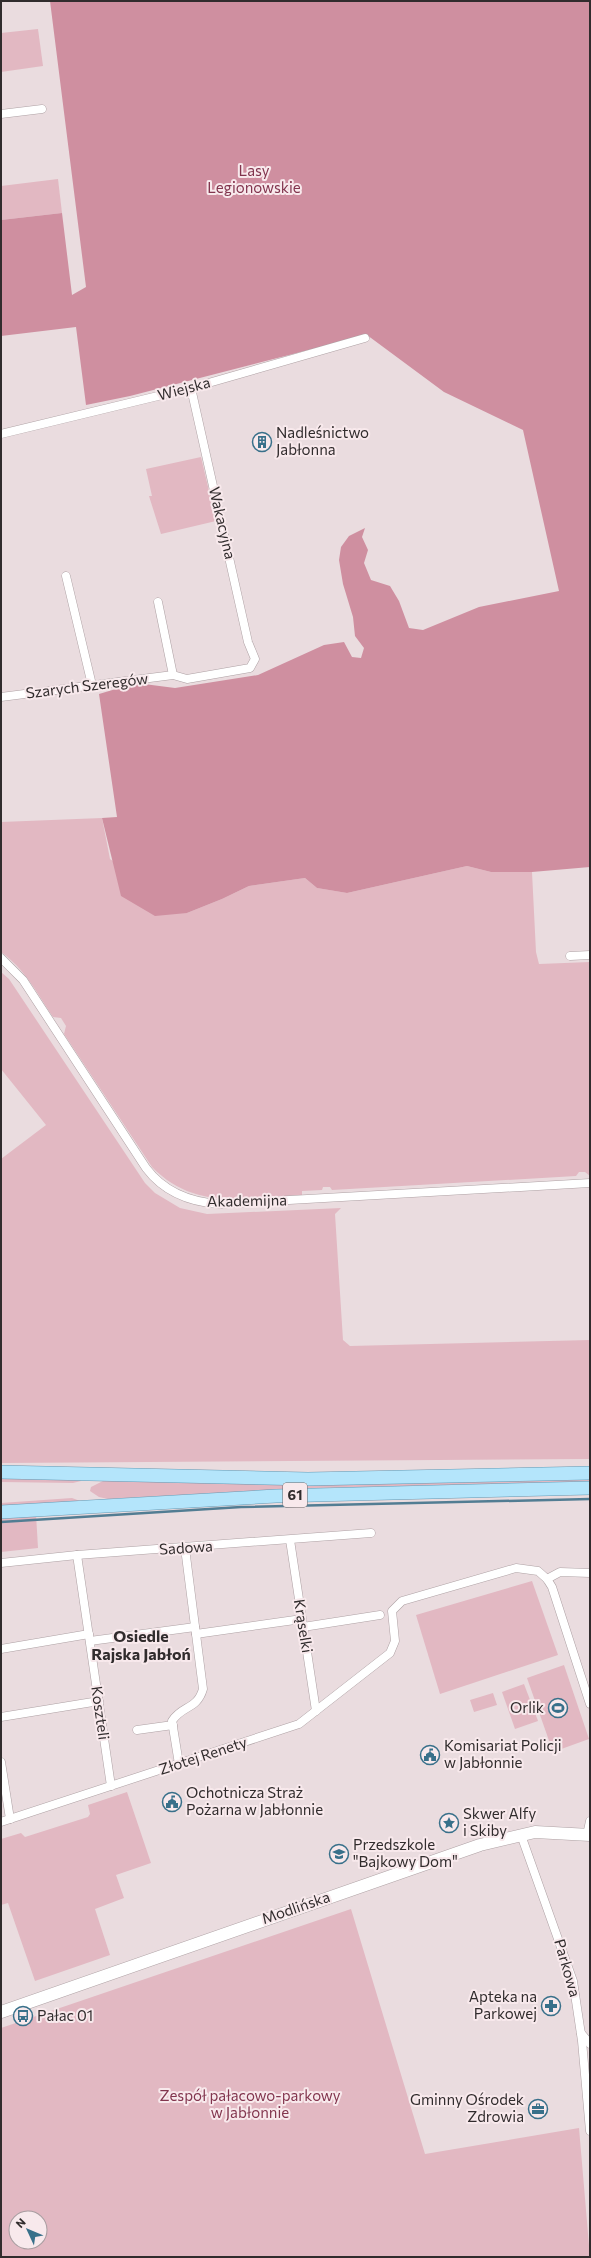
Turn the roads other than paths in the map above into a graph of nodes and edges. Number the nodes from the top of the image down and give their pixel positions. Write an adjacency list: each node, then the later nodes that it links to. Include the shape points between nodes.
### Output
1 (42, 109): 2 (street)
2 (1, 114)
3 (365, 338): 4 (street, Wiejska)
4 (191, 388): 5 (street, Wiejska); 8 (street, Wakacyjna, via 248,642)
5 (1, 434)
6 (66, 576): 10 (street)
7 (158, 602): 9 (street)
8 (255, 659): 9 (street, Szarych Szeregów, via 250,668 187,679)
9 (173, 675): 10 (street, Szarych Szeregów)
10 (92, 685): 11 (street, Szarych Szeregów)
11 (1, 698)
12 (590, 955): 13 (street)
13 (570, 956)
14 (1, 958): 15 (street, Akademijna, via 23,980 146,1168 162,1185 181,1196 202,1203 219,1204)
15 (590, 1183)
16 (1, 1472): 17 (main road, 61, via 308,1479)
17 (590, 1473)
18 (590, 1488): 19 (main road, 61, via 276,1496)
19 (1, 1512)
20 (371, 1533): 21 (street, Sadowa)
21 (290, 1540): 22 (street, Sadowa); 28 (street, Krąselki)
22 (185, 1548): 23 (street, Sadowa); 29 (street)
23 (77, 1555): 24 (street, Sadowa); 30 (street, Koszteli)
24 (1, 1563)
25 (590, 1573): 26 (street, via 560,1572)
26 (547, 1579): 33 (street, via 552,1587); 34 (street, Złotej Renety, via 532,1569 516,1568 402,1601 392,1611 395,1641 393,1649)
27 (380, 1615): 28 (street)
28 (302, 1623): 29 (street); 34 (street, Krąselki)
29 (196, 1631): 30 (street); 36 (street, via 203,1689 194,1706 176,1716)
30 (89, 1637): 31 (street); 32 (street, Koszteli)
31 (1, 1649)
32 (99, 1701): 35 (street); 40 (street, Koszteli)
33 (590, 1704)
34 (316, 1712): 39 (street, Złotej Renety, via 298,1724)
35 (1, 1717)
36 (172, 1725): 37 (street); 39 (street)
37 (137, 1730)
38 (1, 1762): 41 (street)
39 (179, 1764): 40 (street, Złotej Renety)
40 (111, 1786): 41 (street, Złotej Renety)
41 (10, 1819): 43 (street, Złotej Renety)
42 (590, 1821): 45 (street)
43 (1, 1822)
44 (521, 1835): 45 (main road, Modlińska, via 543,1832); 46 (main road, Modlińska, via 477,1846); 47 (street, Parkowa, via 573,1981)
45 (588, 1835)
46 (3, 2011)
47 (581, 2032): 48 (street); 49 (street, Parkowa)
48 (590, 2044)
49 (590, 2131)

